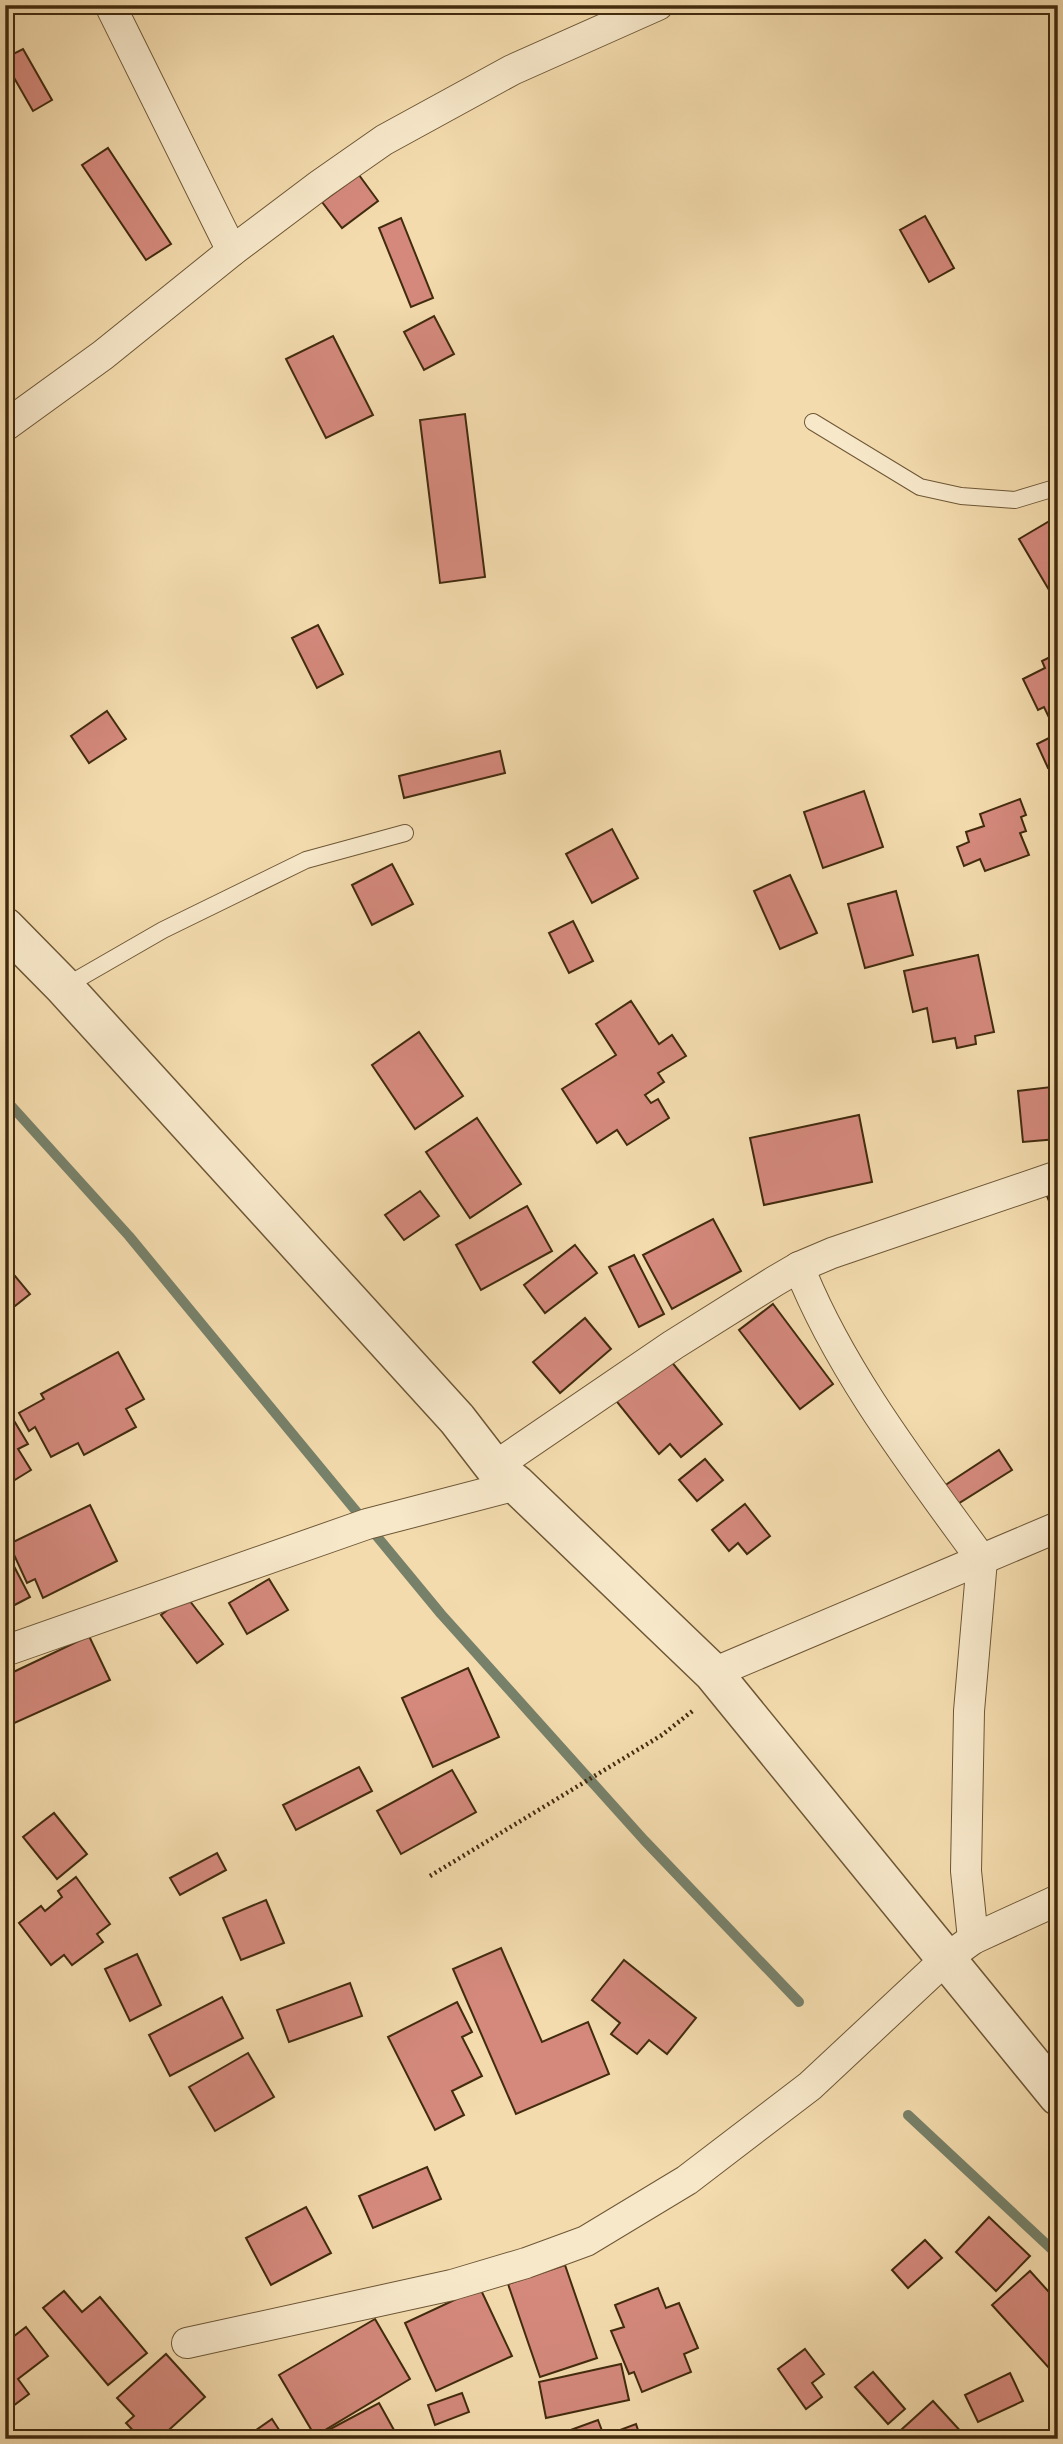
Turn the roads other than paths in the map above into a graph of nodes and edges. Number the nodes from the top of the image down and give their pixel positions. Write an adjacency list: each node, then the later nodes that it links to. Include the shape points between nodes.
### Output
1 (110, 5): 3 (street)
2 (657, 5): 3 (street, via 512,70 384,140)
3 (232, 251): 5 (street, via 103,355)
4 (813, 422): 6 (lane, via 920,487 961,496 1015,499)
5 (5, 426)
6 (1058, 487)
7 (405, 834): 9 (lane, via 306,860 163,930)
8 (5, 927): 9 (street)
9 (64, 987): 12 (street)
10 (1058, 1176): 11 (street)
11 (799, 1267): 12 (street, via 673,1345); 14 (street, via 816,1311 896,1441)
12 (505, 1476): 15 (street); 16 (street)
13 (1058, 1527): 14 (street)
14 (982, 1560): 16 (street); 18 (street, via 969,1711)
15 (5, 1651)
16 (717, 1678): 18 (street)
17 (1058, 1900): 18 (street)
18 (960, 1948): 19 (street); 20 (street, via 810,2086 687,2180 586,2241 452,2285)
19 (1058, 2096)
20 (187, 2343)

